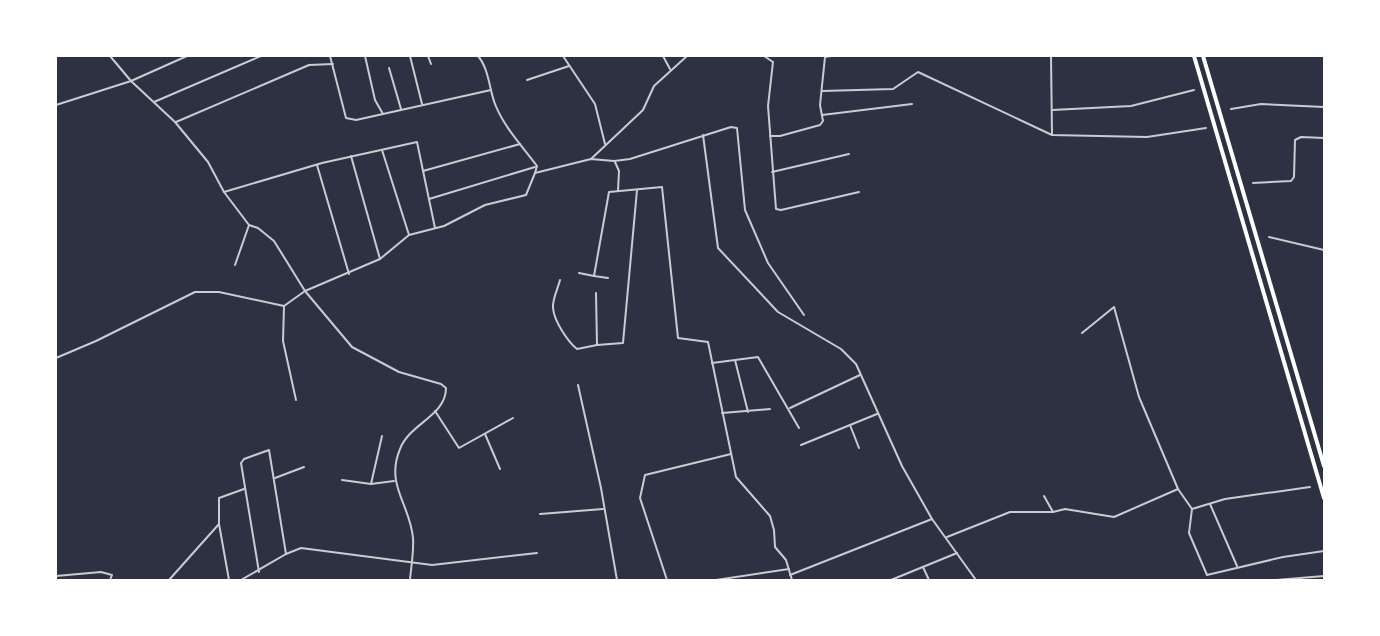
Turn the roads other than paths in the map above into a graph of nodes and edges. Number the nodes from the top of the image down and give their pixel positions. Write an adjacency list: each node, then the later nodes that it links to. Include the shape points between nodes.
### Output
1 (112, 56): 23 (street)
2 (187, 56): 23 (street)
3 (261, 56): 27 (street)
4 (330, 56): 17 (street)
5 (365, 56): 35 (street, via 375,100)
6 (410, 56): 28 (street)
7 (428, 56): 18 (street)
8 (478, 56): 24 (street)
9 (563, 56): 19 (street)
10 (663, 56): 21 (street)
11 (687, 56): 21 (street)
12 (764, 56): 41 (street, via 773,62 768,106)
13 (831, 56): 26 (street, via 825,57)
14 (1051, 56): 34 (street)
15 (1194, 56): 110 (highway)
16 (1203, 56): 99 (highway)
17 (333, 64): 35 (street, via 346,118 356,120); 37 (street, via 309,65)
18 (430, 64)
19 (568, 66): 22 (street); 44 (street, via 595,105)
20 (389, 68): 32 (street)
21 (670, 69): 44 (street, via 654,86 644,110)
22 (527, 80)
23 (130, 81): 27 (street); 30 (street)
24 (491, 90): 28 (street); 43 (street, via 505,124)
25 (1194, 90): 34 (street, via 1131,106)
26 (822, 91): 36 (street); 40 (street, via 893,89 918,72)
27 (154, 102): 37 (street)
28 (422, 104): 32 (street)
29 (912, 104): 36 (street)
30 (56, 105)
31 (1324, 107): 33 (street, via 1261,104)
32 (401, 109): 35 (street)
33 (1231, 109)
34 (1052, 110): 40 (street)
35 (383, 114)
36 (822, 115): 41 (street, via 818,127)
37 (175, 122): 58 (street, via 208,162)
38 (1206, 128): 40 (street, via 1147,137)
39 (704, 135): 49 (street); 76 (street, via 737,128 745,210 768,263); 82 (street, via 718,249 778,312 842,349)
40 (1052, 135)
41 (770, 136): 53 (street)
42 (1324, 138): 55 (street, via 1295,140 1292,181)
43 (520, 144): 51 (street); 52 (street)
44 (605, 144): 48 (street)
45 (382, 150): 47 (street); 52 (street, via 417,142); 63 (street)
46 (849, 154): 53 (street)
47 (351, 156): 50 (street); 66 (street)
48 (591, 159): 49 (street); 54 (street)
49 (614, 161): 57 (street, via 619,171)
50 (317, 164): 58 (street); 69 (street)
51 (537, 166): 54 (street); 60 (street)
52 (423, 171): 60 (street)
53 (772, 172): 59 (street, via 776,209)
54 (535, 173): 62 (street, via 526,195 485,205)
55 (1253, 183)
56 (637, 190): 57 (street); 78 (street, via 624,343); 81 (street, via 662,188 678,339 708,342)
57 (618, 191): 70 (street, via 609,192)
58 (224, 192): 61 (street)
59 (859, 192)
60 (429, 199): 62 (street)
61 (249, 225): 67 (street); 73 (street, via 274,241)
62 (435, 228): 63 (street)
63 (409, 236): 66 (street)
64 (1269, 237): 65 (street)
65 (1324, 250)
66 (380, 259): 69 (street)
67 (235, 265)
68 (579, 273): 70 (street)
69 (350, 274): 73 (street)
70 (594, 276): 71 (street)
71 (608, 278)
72 (560, 280): 78 (street, via 552,307 556,318 577,349)
73 (305, 291): 75 (street); 87 (street, via 352,347 399,372 446,388 441,408)
74 (596, 293): 78 (street)
75 (284, 306): 79 (street, via 219,291 195,292); 84 (street, via 283,341)
76 (804, 315)
77 (1082, 333): 108 (street, via 1114,307 1139,397)
78 (597, 345)
79 (56, 358)
80 (735, 360): 81 (street); 86 (street, via 758,357); 88 (street)
81 (712, 363): 89 (street)
82 (860, 375): 86 (street); 90 (street)
83 (578, 385): 112 (street)
84 (296, 400)
85 (770, 409): 88 (street)
86 (789, 409): 93 (street)
87 (435, 411): 94 (street, via 457,447); 104 (street, via 410,432 400,448)
88 (748, 412): 89 (street)
89 (722, 413): 98 (street)
90 (877, 414): 92 (street); 116 (street)
91 (513, 418): 94 (street)
92 (850, 425): 96 (street); 97 (street)
93 (799, 428)
94 (485, 434): 101 (street)
95 (382, 436): 105 (street)
96 (801, 445)
97 (859, 448)
98 (731, 454): 126 (street, via 740,483 770,516 775,547); 137 (street, via 645,475 640,498)
99 (1324, 466)
100 (304, 467): 102 (street)
101 (500, 469)
102 (275, 478): 107 (street, via 269,450 242,460); 122 (street)
103 (342, 480): 105 (street)
104 (394, 481): 105 (street); 123 (street, via 413,539)
105 (370, 484)
106 (1310, 487): 111 (street)
107 (244, 489): 117 (street, via 219,498); 127 (street)
108 (1178, 489): 113 (street); 114 (street, via 1114,517 1079,509)
109 (1044, 496): 114 (street)
110 (1324, 498)
111 (1210, 504): 113 (street); 124 (street)
112 (603, 509): 115 (street); 136 (street)
113 (1192, 510): 124 (street, via 1189,533 1207,575)
114 (1053, 512): 118 (street, via 1010,512)
115 (540, 514)
116 (932, 519): 118 (street); 128 (street)
117 (219, 524): 132 (street); 133 (street)
118 (946, 537): 121 (street)
119 (1324, 551): 124 (street)
120 (537, 553): 123 (street, via 432,565)
121 (957, 553): 125 (street); 142 (street)
122 (286, 554): 123 (street, via 301,548); 127 (street)
123 (411, 562): 135 (street)
124 (1237, 566)
125 (923, 567): 140 (street); 141 (street)
126 (789, 569): 128 (street); 138 (street)
127 (259, 572): 134 (street)
128 (790, 575): 139 (street)
129 (56, 576): 131 (street, via 112,574)
130 (1324, 576): 143 (street)
131 (110, 580)
132 (169, 580)
133 (229, 580)
134 (241, 580)
135 (410, 580)
136 (617, 580)
137 (667, 580)
138 (716, 580)
139 (792, 580)
140 (893, 580)
141 (929, 580)
142 (976, 580)
143 (1276, 580)

